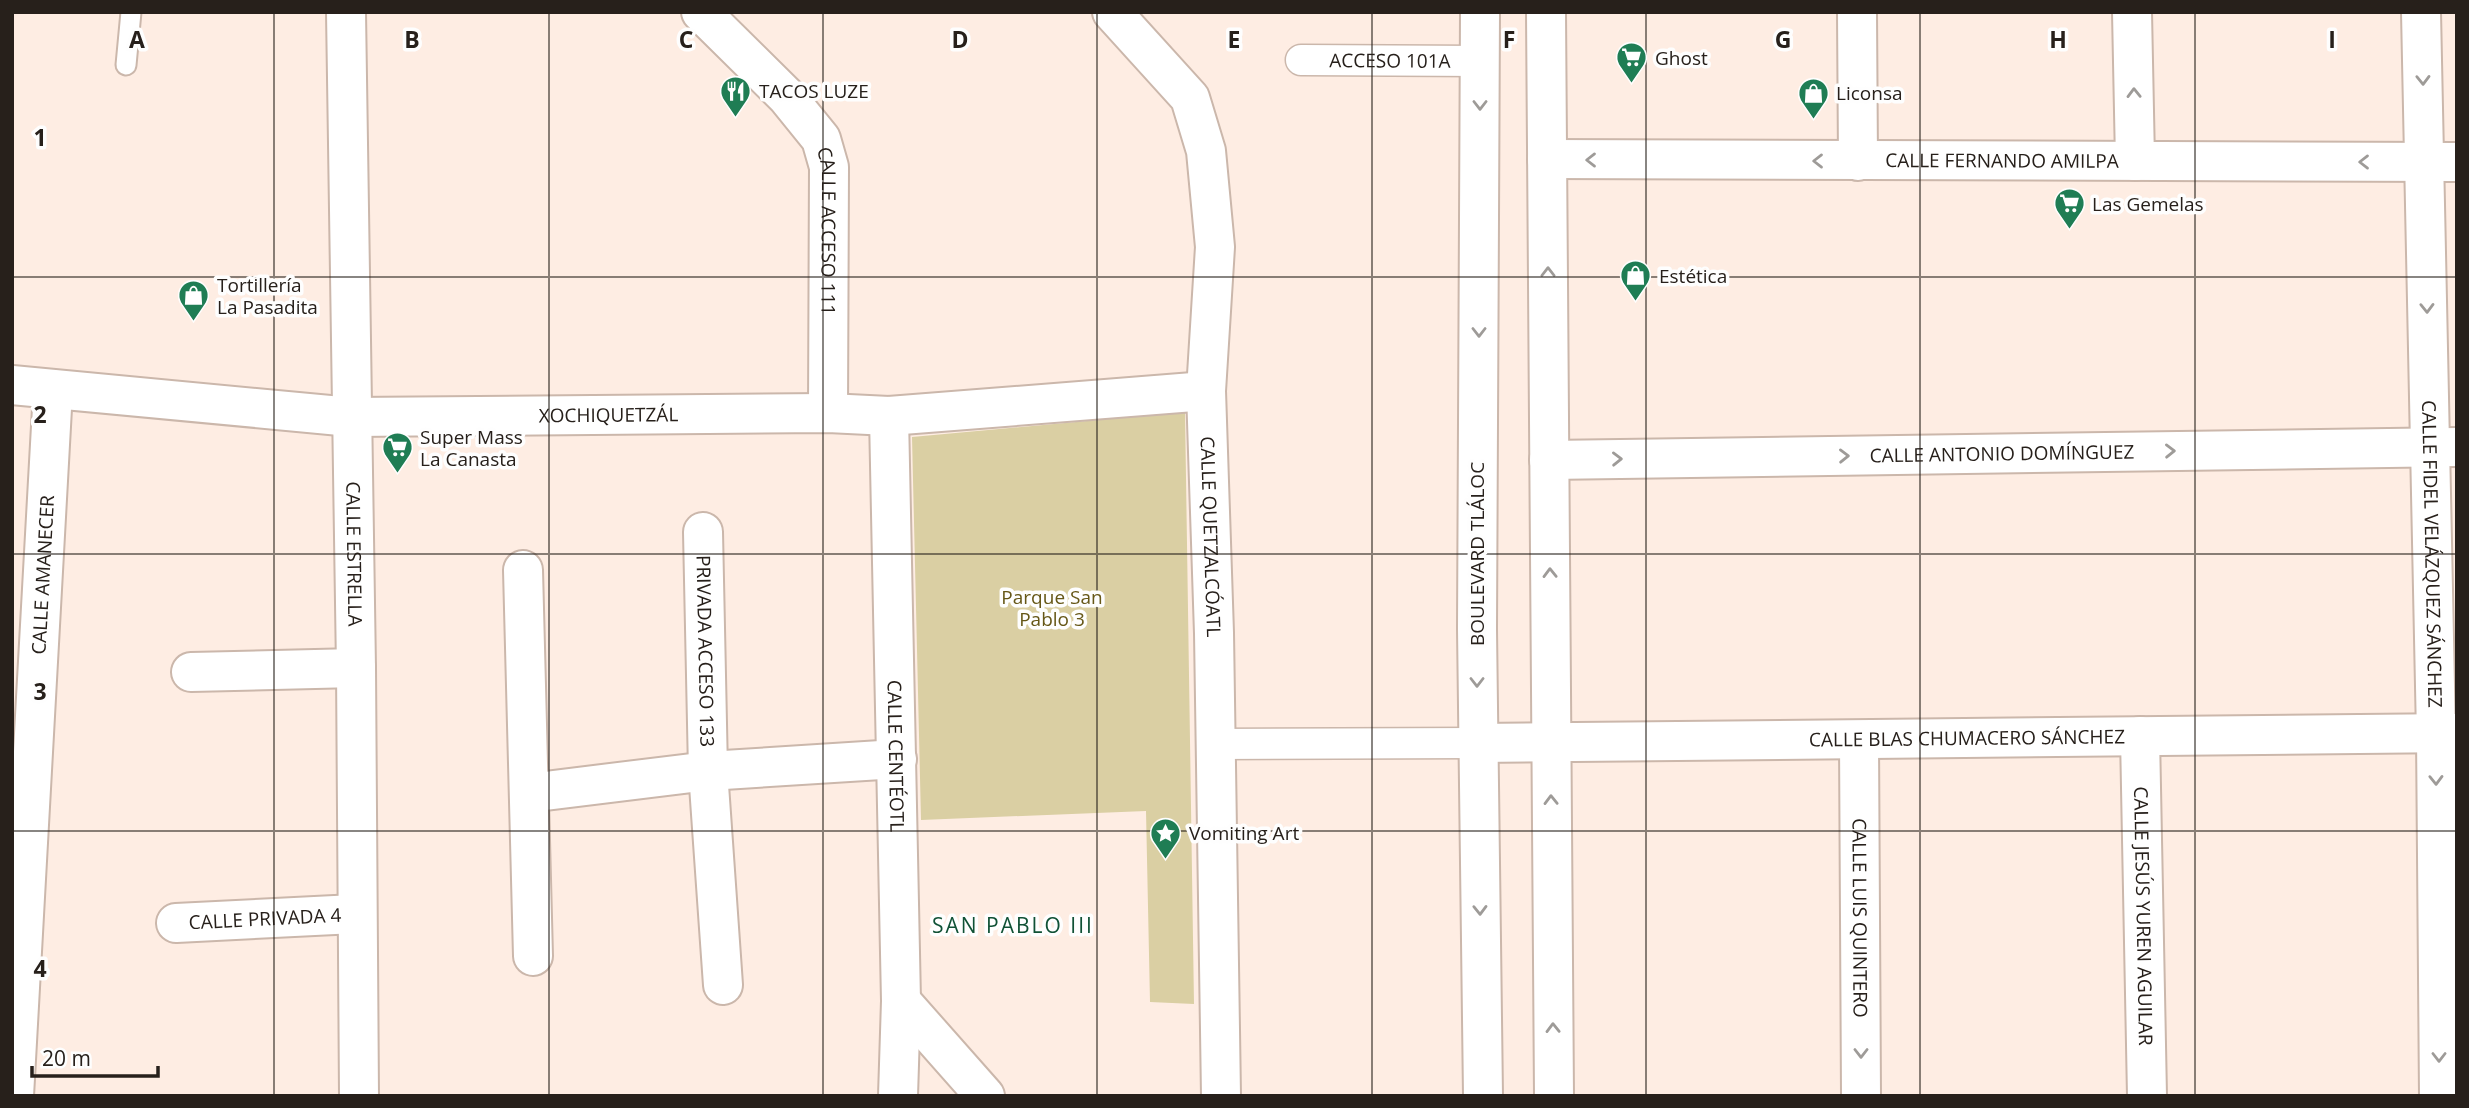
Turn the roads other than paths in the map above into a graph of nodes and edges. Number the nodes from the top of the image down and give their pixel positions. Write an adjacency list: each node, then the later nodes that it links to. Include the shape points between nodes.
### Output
1 (131, 12): 12 (lane)
2 (345, 12): 22 (street, CALLE ESTRELLA)
3 (701, 12): 20 (street, CALLE ACCESO 111, via 787,97 821,139 828,167)
4 (1112, 12): 19 (street, CALLE QUETZALCÓATL, via 1190,98 1206,151 1215,247)
5 (1480, 12): 11 (street, BOULEVARD TLÁLOC)
6 (1546, 12): 13 (street)
7 (1857, 12): 14 (street)
8 (2132, 12): 15 (street, one-way to 8)
9 (2421, 12): 16 (street, CALLE FIDEL VELÁZQUEZ SÁNCHEZ, one-way to 16)
10 (1301, 60): 11 (street, ACCESO 101A)
11 (1481, 61): 32 (street, BOULEVARD TLÁLOC, one-way to 32)
12 (126, 65)
13 (1547, 159): 14 (street, CALLE FERNANDO AMILPA, one-way to 13); 24 (street, one-way to 13)
14 (1858, 161): 15 (street, CALLE FERNANDO AMILPA)
15 (2134, 161): 16 (street, CALLE FERNANDO AMILPA, one-way to 15)
16 (2441, 162): 23 (street, CALLE FIDEL VELÁZQUEZ SÁNCHEZ, one-way to 23)
17 (12, 385): 18 (street, XOCHIQUETZÁL)
18 (53, 390): 22 (street, XOCHIQUETZÁL); 44 (street, CALLE AMANECER)
19 (1206, 391): 21 (street, XOCHIQUETZÁL); 34 (street, CALLE QUETZALCÓATL)
20 (828, 413): 21 (street, XOCHIQUETZÁL); 22 (street, XOCHIQUETZÁL)
21 (889, 416): 35 (street, CALLE CENTÉOTL)
22 (351, 417): 27 (street, CALLE ESTRELLA)
23 (2443, 447): 24 (street, CALLE ANTONIO DOMÍNGUEZ, one-way to 23); 29 (street, CALLE FIDEL VELÁZQUEZ SÁNCHEZ)
24 (1549, 460): 33 (street, one-way to 24)
25 (704, 532): 36 (street, PRIVADA ACCESO 133)
26 (523, 570): 37 (street)
27 (356, 668): 28 (street); 38 (street, CALLE ESTRELLA)
28 (191, 672)
29 (2446, 733): 30 (street, CALLE BLAS CHUMACERO SÁNCHEZ); 43 (street, CALLE FIDEL VELÁZQUEZ SÁNCHEZ, one-way to 43)
30 (2140, 736): 31 (street, CALLE BLAS CHUMACERO SÁNCHEZ); 52 (street, CALLE JESÚS YUREN AGUILAR)
31 (1859, 740): 33 (street, CALLE BLAS CHUMACERO SÁNCHEZ); 51 (street, CALLE LUIS QUINTERO, one-way to 51)
32 (1477, 743): 33 (street, CALLE BLAS CHUMACERO SÁNCHEZ); 34 (street); 49 (street, BOULEVARD TLÁLOC, one-way to 49)
33 (1551, 743): 50 (street, one-way to 33)
34 (1214, 744): 48 (street, CALLE QUETZALCÓATL)
35 (897, 759): 36 (street, PRIVADA ACCESO 133); 42 (street, CALLE CENTÉOTL)
36 (708, 771): 37 (street, PRIVADA ACCESO 133); 41 (street, PRIVADA ACCESO 133)
37 (529, 793): 40 (street)
38 (355, 914): 39 (street, CALLE PRIVADA 4); 45 (street, CALLE ESTRELLA)
39 (176, 923)
40 (533, 956)
41 (723, 985)
42 (901, 1001): 46 (street, CALLE CENTÉOTL); 47 (street)
43 (2448, 1010): 53 (street, CALLE FIDEL VELÁZQUEZ SÁNCHEZ, one-way to 53)
44 (14, 1096)
45 (359, 1096)
46 (898, 1096)
47 (985, 1096)
48 (1221, 1096)
49 (1483, 1096)
50 (1554, 1096)
51 (1861, 1096)
52 (2147, 1096)
53 (2439, 1096)

